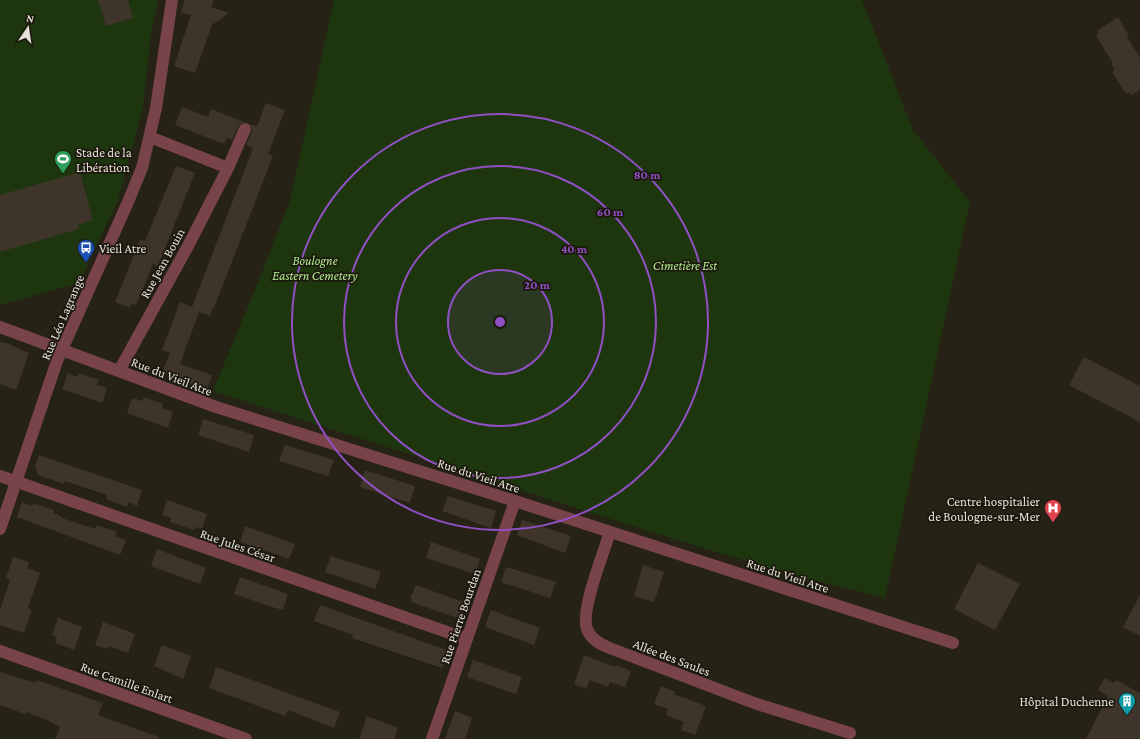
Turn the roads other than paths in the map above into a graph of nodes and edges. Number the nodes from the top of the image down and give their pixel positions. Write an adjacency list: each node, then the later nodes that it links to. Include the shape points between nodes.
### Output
1 (172, 0): 3 (street, Rue Léo Lagrange)
2 (245, 129): 4 (street, Rue Jean Bouin)
3 (150, 137): 4 (street); 6 (street, Rue Léo Lagrange, via 134,190)
4 (228, 168): 7 (street, Rue Jean Bouin)
5 (0, 327): 6 (street, Rue du Vieil Atre)
6 (62, 349): 7 (street, Rue du Vieil Atre); 9 (street, Rue Léo Lagrange)
7 (119, 371): 10 (street, Rue du Vieil Atre, via 216,407)
8 (0, 476): 9 (street, Rue Jules César)
9 (16, 482): 11 (street, Rue Léo Lagrange); 13 (street, Rue Jules César)
10 (515, 501): 12 (street, Rue du Vieil Atre); 13 (street, Rue Pierre Bourdan)
11 (0, 529)
12 (610, 532): 14 (street, Rue du Vieil Atre); 16 (street, Allée des Saules, via 586,609 587,628 595,641 754,703)
13 (467, 639): 18 (street, Rue Pierre Bourdan)
14 (953, 643)
15 (0, 651): 17 (street, Rue Camille Enlart)
16 (850, 733)
17 (246, 739)
18 (432, 739)

